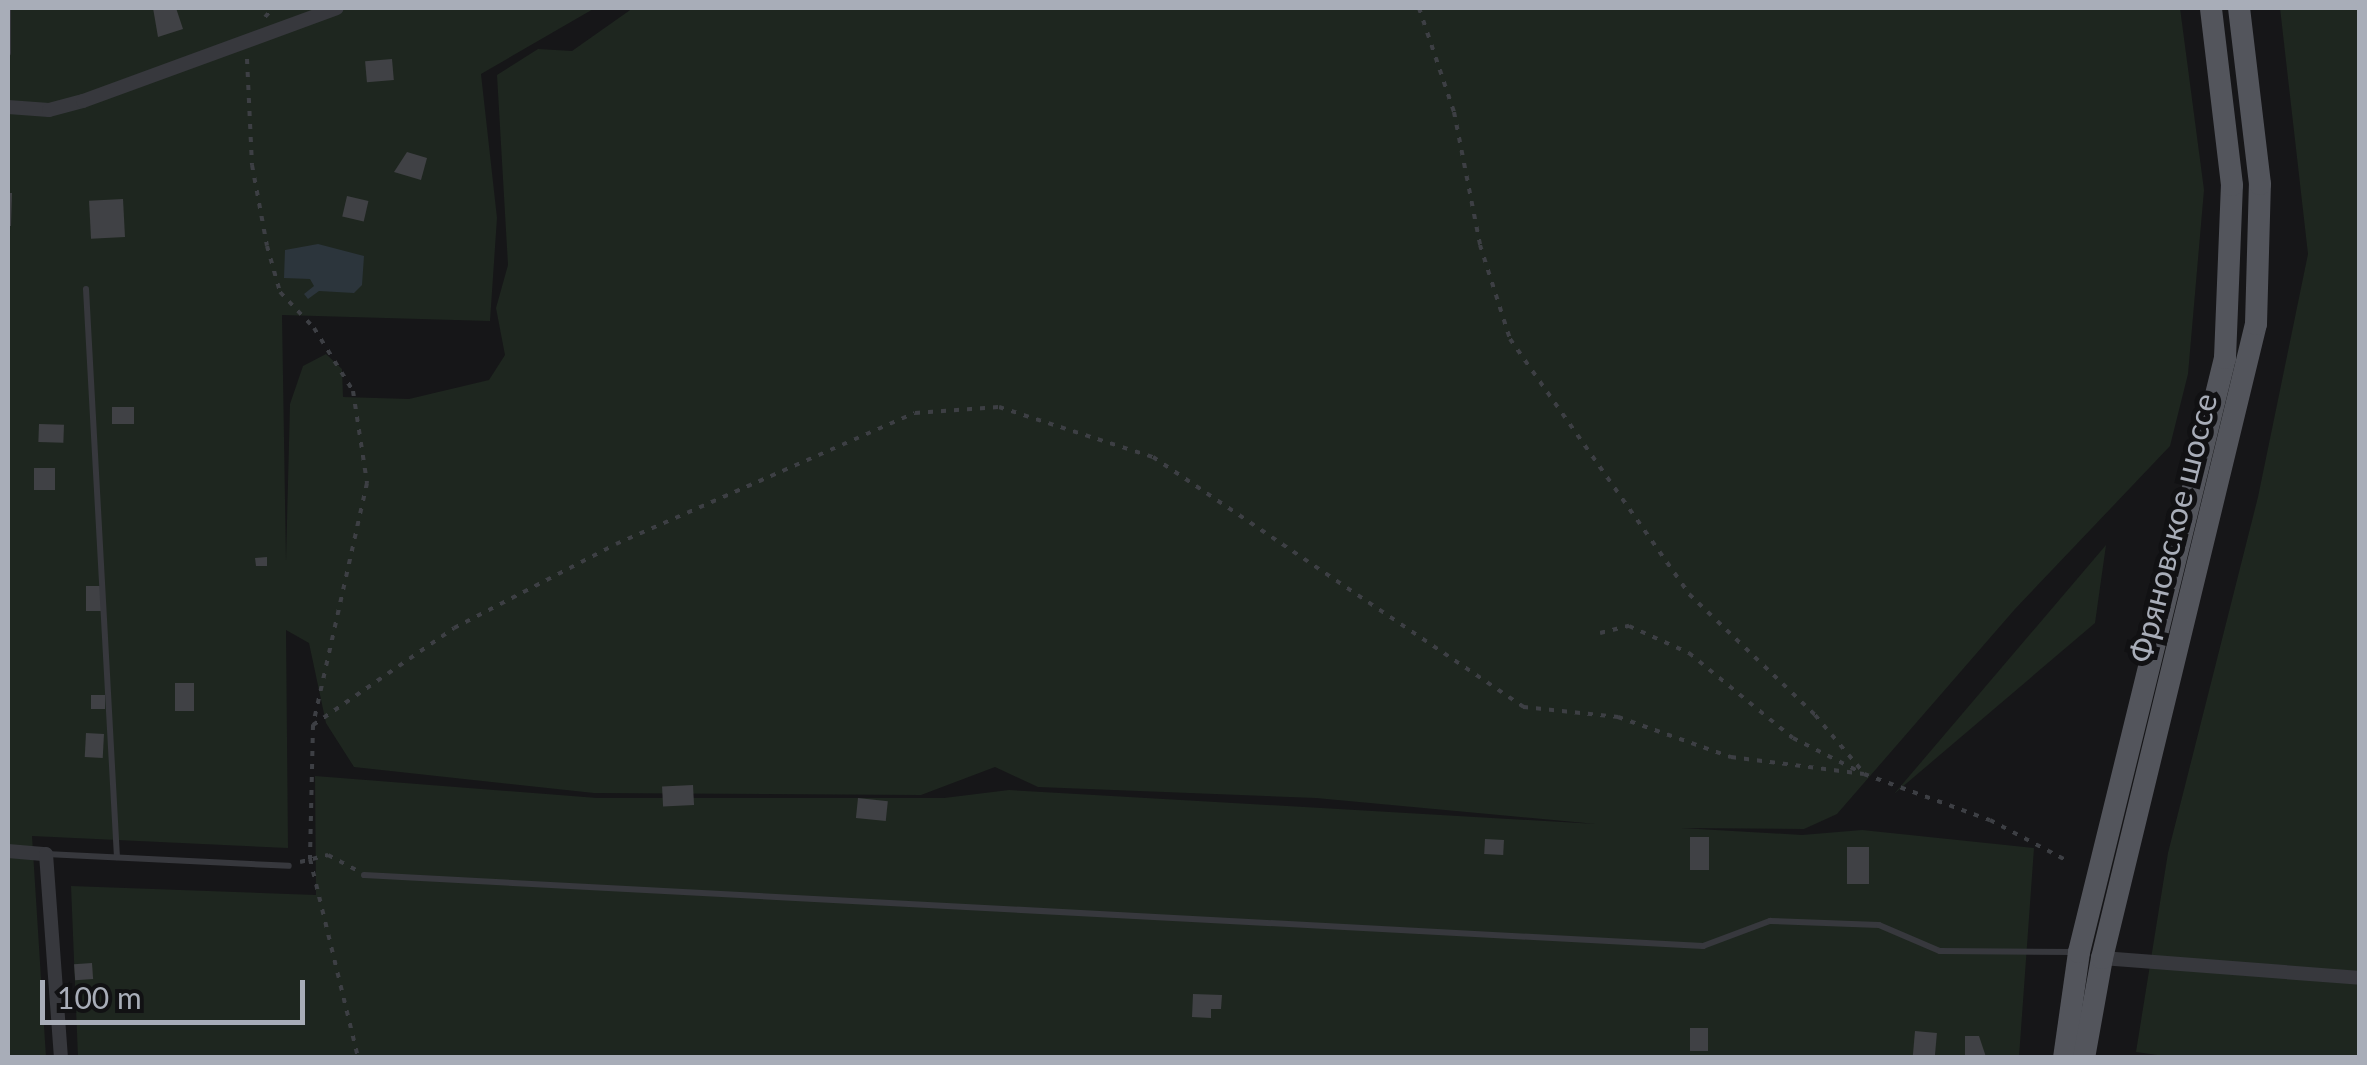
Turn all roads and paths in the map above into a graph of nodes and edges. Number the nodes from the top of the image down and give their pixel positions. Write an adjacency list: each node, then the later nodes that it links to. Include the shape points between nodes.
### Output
1 (8, 8): 8 (lane)
2 (273, 8): 7 (path)
3 (337, 8): 7 (street)
4 (1418, 8): 13 (path, via 1454,112 1480,245 1510,339 1689,594 1815,715)
5 (2211, 8): 21 (main road, Фряновское шоссе, via 2232,185 2224,358)
6 (2239, 8): 21 (main road, Фряновское шоссе, via 2260,184 2256,324)
7 (244, 42): 9 (street, via 83,101 49,110); 12 (path, via 252,165 267,246 280,292 314,328 353,391 367,483)
8 (8, 53)
9 (8, 107)
10 (86, 289): 16 (lane)
11 (1600, 633): 13 (path, via 1628,626 1690,653 1792,738)
12 (314, 725): 13 (path, via 454,628 616,544 915,413 999,407 1153,457 1523,706 1618,717 1731,757); 17 (path)
13 (1864, 774): 18 (path, via 1990,820)
14 (8, 851): 15 (street)
15 (46, 854): 16 (lane); 23 (street)
16 (117, 856): 19 (lane)
17 (310, 859): 19 (path); 20 (path, via 328,855); 24 (path)
18 (2064, 859)
19 (288, 866)
20 (364, 875): 21 (lane, via 1703,946 1770,922 1879,925 1940,951)
21 (2090, 955): 22 (street); 25 (main road, Фряновское шоссе); 26 (main road, Фряновское шоссе)
22 (2360, 978)
23 (61, 1058)
24 (358, 1058)
25 (2064, 1058)
26 (2084, 1058)

